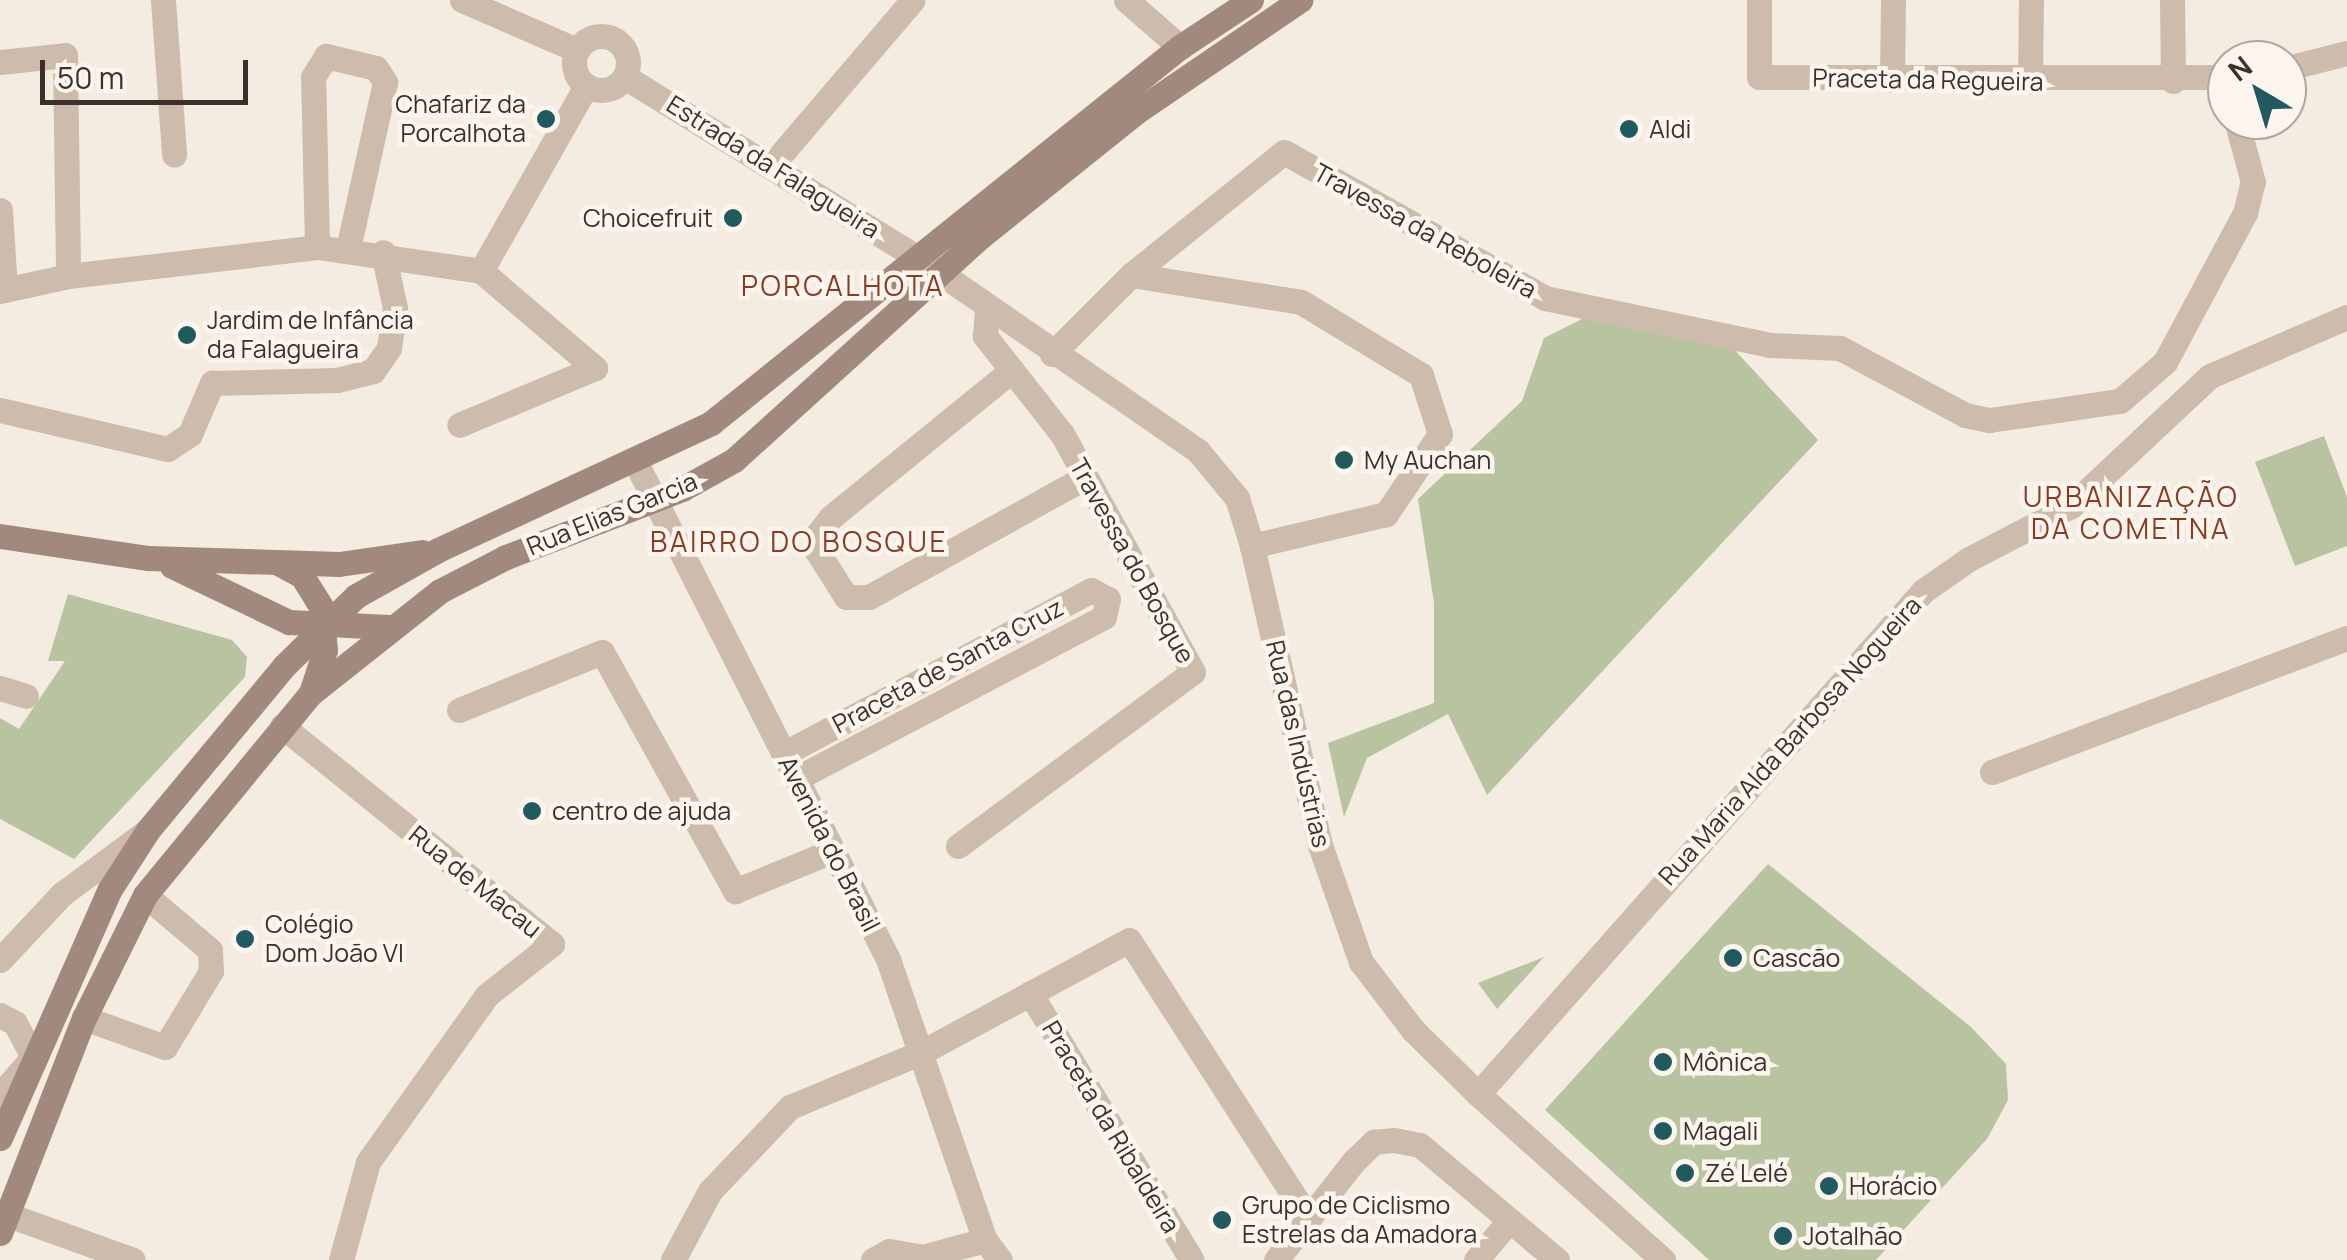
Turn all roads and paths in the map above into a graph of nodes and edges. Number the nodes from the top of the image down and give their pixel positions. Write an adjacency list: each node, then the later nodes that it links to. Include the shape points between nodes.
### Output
1 (163, 0): 23 (street)
2 (462, 0): 12 (street)
3 (913, 0): 24 (street)
4 (1126, 0): 11 (street)
5 (1251, 0): 11 (main road, Rua Elias Garcia)
6 (1300, 0): 33 (main road, Rua Elias Garcia, via 1136,112 980,238)
7 (1759, 0): 17 (street, Praceta da Regueira, via 1759,76)
8 (1893, 0): 17 (street)
9 (2031, 0): 19 (street)
10 (2172, 0): 20 (street)
11 (1180, 46): 29 (main road, Rua Elias Garcia)
12 (577, 50): 16 (street, via 594,37 615,39 628,56); 21 (street, via 574,70)
13 (2347, 53): 15 (street)
14 (0, 62): 32 (street, via 65,55)
15 (2307, 63)
16 (625, 77): 21 (street, via 608,90); 24 (street, Estrada da Falagueira)
17 (1892, 80): 19 (street, Praceta da Regueira)
18 (2207, 81): 20 (street, Praceta da Regueira)
19 (2030, 82): 20 (street, Praceta da Regueira)
20 (2173, 82)
21 (586, 86): 30 (street)
22 (2240, 140): 31 (street, Travessa da Reboleira, via 2252,196 2166,362 2120,401 1989,420 1966,415 1840,348 1769,345 1545,298 1284,152)
23 (174, 155)
24 (771, 166): 29 (street, Estrada da Falagueira)
25 (0, 210): 34 (street)
26 (317, 246): 27 (street); 27 (street, via 313,77 326,56 376,68 385,82); 32 (street)
27 (348, 249): 28 (street)
28 (383, 252): 30 (street); 39 (street, via 395,308 389,348 374,372 337,380 212,383 190,434 168,449)
29 (920, 259): 33 (street, Rua das Indústrias); 41 (main road, Rua Elias Garcia, via 711,423)
30 (480, 271): 40 (street, via 596,368)
31 (1131, 275): 37 (street); 45 (street, via 1302,302 1422,375 1440,434 1386,514)
32 (68, 276): 34 (street)
33 (944, 277): 35 (street, Rua das Indústrias); 43 (main road, Rua Elias Garcia, via 757,442)
34 (3, 291)
35 (987, 308): 37 (street, Rua das Indústrias); 38 (street, Travessa do Bosque, via 985,336)
36 (2347, 317): 72 (street, Rua Maria Alda Barbosa Nogueira, via 2210,376 2071,506 1969,558 1924,592)
37 (1052, 354): 45 (street, Rua das Indústrias, via 1198,451 1237,498)
38 (1012, 370): 42 (street, Travessa do Bosque, via 1062,434); 42 (street, via 817,535 817,551 846,597 869,597)
39 (0, 410)
40 (459, 425)
41 (636, 463): 43 (street, Avenida do Brasil); 46 (main road, Rua Elias Garcia)
42 (1084, 478): 63 (street, Travessa do Bosque, via 1194,672)
43 (654, 500): 51 (main road, Rua Elias Garcia, via 506,558); 59 (street, Avenida do Brasil)
44 (0, 536): 47 (main road)
45 (1252, 546): 72 (street, Rua das Indústrias, via 1320,845 1360,962 1413,1030)
46 (438, 550): 48 (main road, via 339,564); 50 (main road, Rua Elias Garcia, via 356,596)
47 (148, 558): 48 (main road); 49 (main road, via 200,574)
48 (268, 559): 50 (main road, via 313,588)
49 (272, 615): 50 (main road); 53 (main road, via 287,647)
50 (324, 626): 51 (main road); 53 (main road, Rua Elias Garcia); 55 (main road, via 323,661)
51 (388, 627): 55 (main road, Rua Elias Garcia)
52 (2347, 638): 60 (street)
53 (284, 666): 62 (main road, Rua Elias Garcia)
54 (0, 688): 56 (street)
55 (310, 694): 58 (main road, Rua Elias Garcia)
56 (26, 696)
57 (459, 710): 64 (street, via 602,652 735,890)
58 (282, 726): 65 (main road, Rua Elias Garcia); 80 (street, Rua de Macau, via 552,944 487,996 368,1162)
59 (784, 754): 61 (street, Avenida do Brasil); 61 (street, Praceta de Santa Cruz, via 1091,590 1108,599 1104,617)
60 (1992, 772)
61 (796, 779): 64 (street, Avenida do Brasil)
62 (148, 830): 66 (street, Rua Elias Garcia, via 62,894); 71 (main road, Rua Elias Garcia, via 81,944)
63 (958, 846)
64 (832, 851): 70 (street, Avenida do Brasil, via 888,959)
65 (144, 895): 69 (main road, Rua Elias Garcia); 69 (street, via 210,950 211,970 165,1047)
66 (0, 960)
67 (1030, 993): 70 (street); 75 (street, via 1129,940); 83 (street, Praceta da Ribaldeira)
68 (0, 1016): 71 (street, via 14,1023)
69 (84, 1018): 76 (main road, Rua Elias Garcia)
70 (922, 1052): 78 (street, Avenida do Brasil); 81 (street, via 790,1107 710,1191)
71 (33, 1057): 73 (street); 74 (main road, Rua Elias Garcia)
72 (1478, 1094): 87 (street, Rua das Indústrias)
73 (0, 1095)
74 (0, 1138)
75 (1306, 1215): 77 (street, via 1374,1142 1394,1140 1420,1145); 84 (street)
76 (2, 1221): 79 (street)
77 (1510, 1221): 85 (street); 86 (street)
78 (992, 1250): 82 (street, Avenida do Brasil, via 922,1257 889,1251)
79 (133, 1260)
80 (342, 1260)
81 (673, 1260)
82 (873, 1260)
83 (1192, 1260)
84 (1276, 1260)
85 (1476, 1260)
86 (1557, 1260)
87 (1663, 1260)

